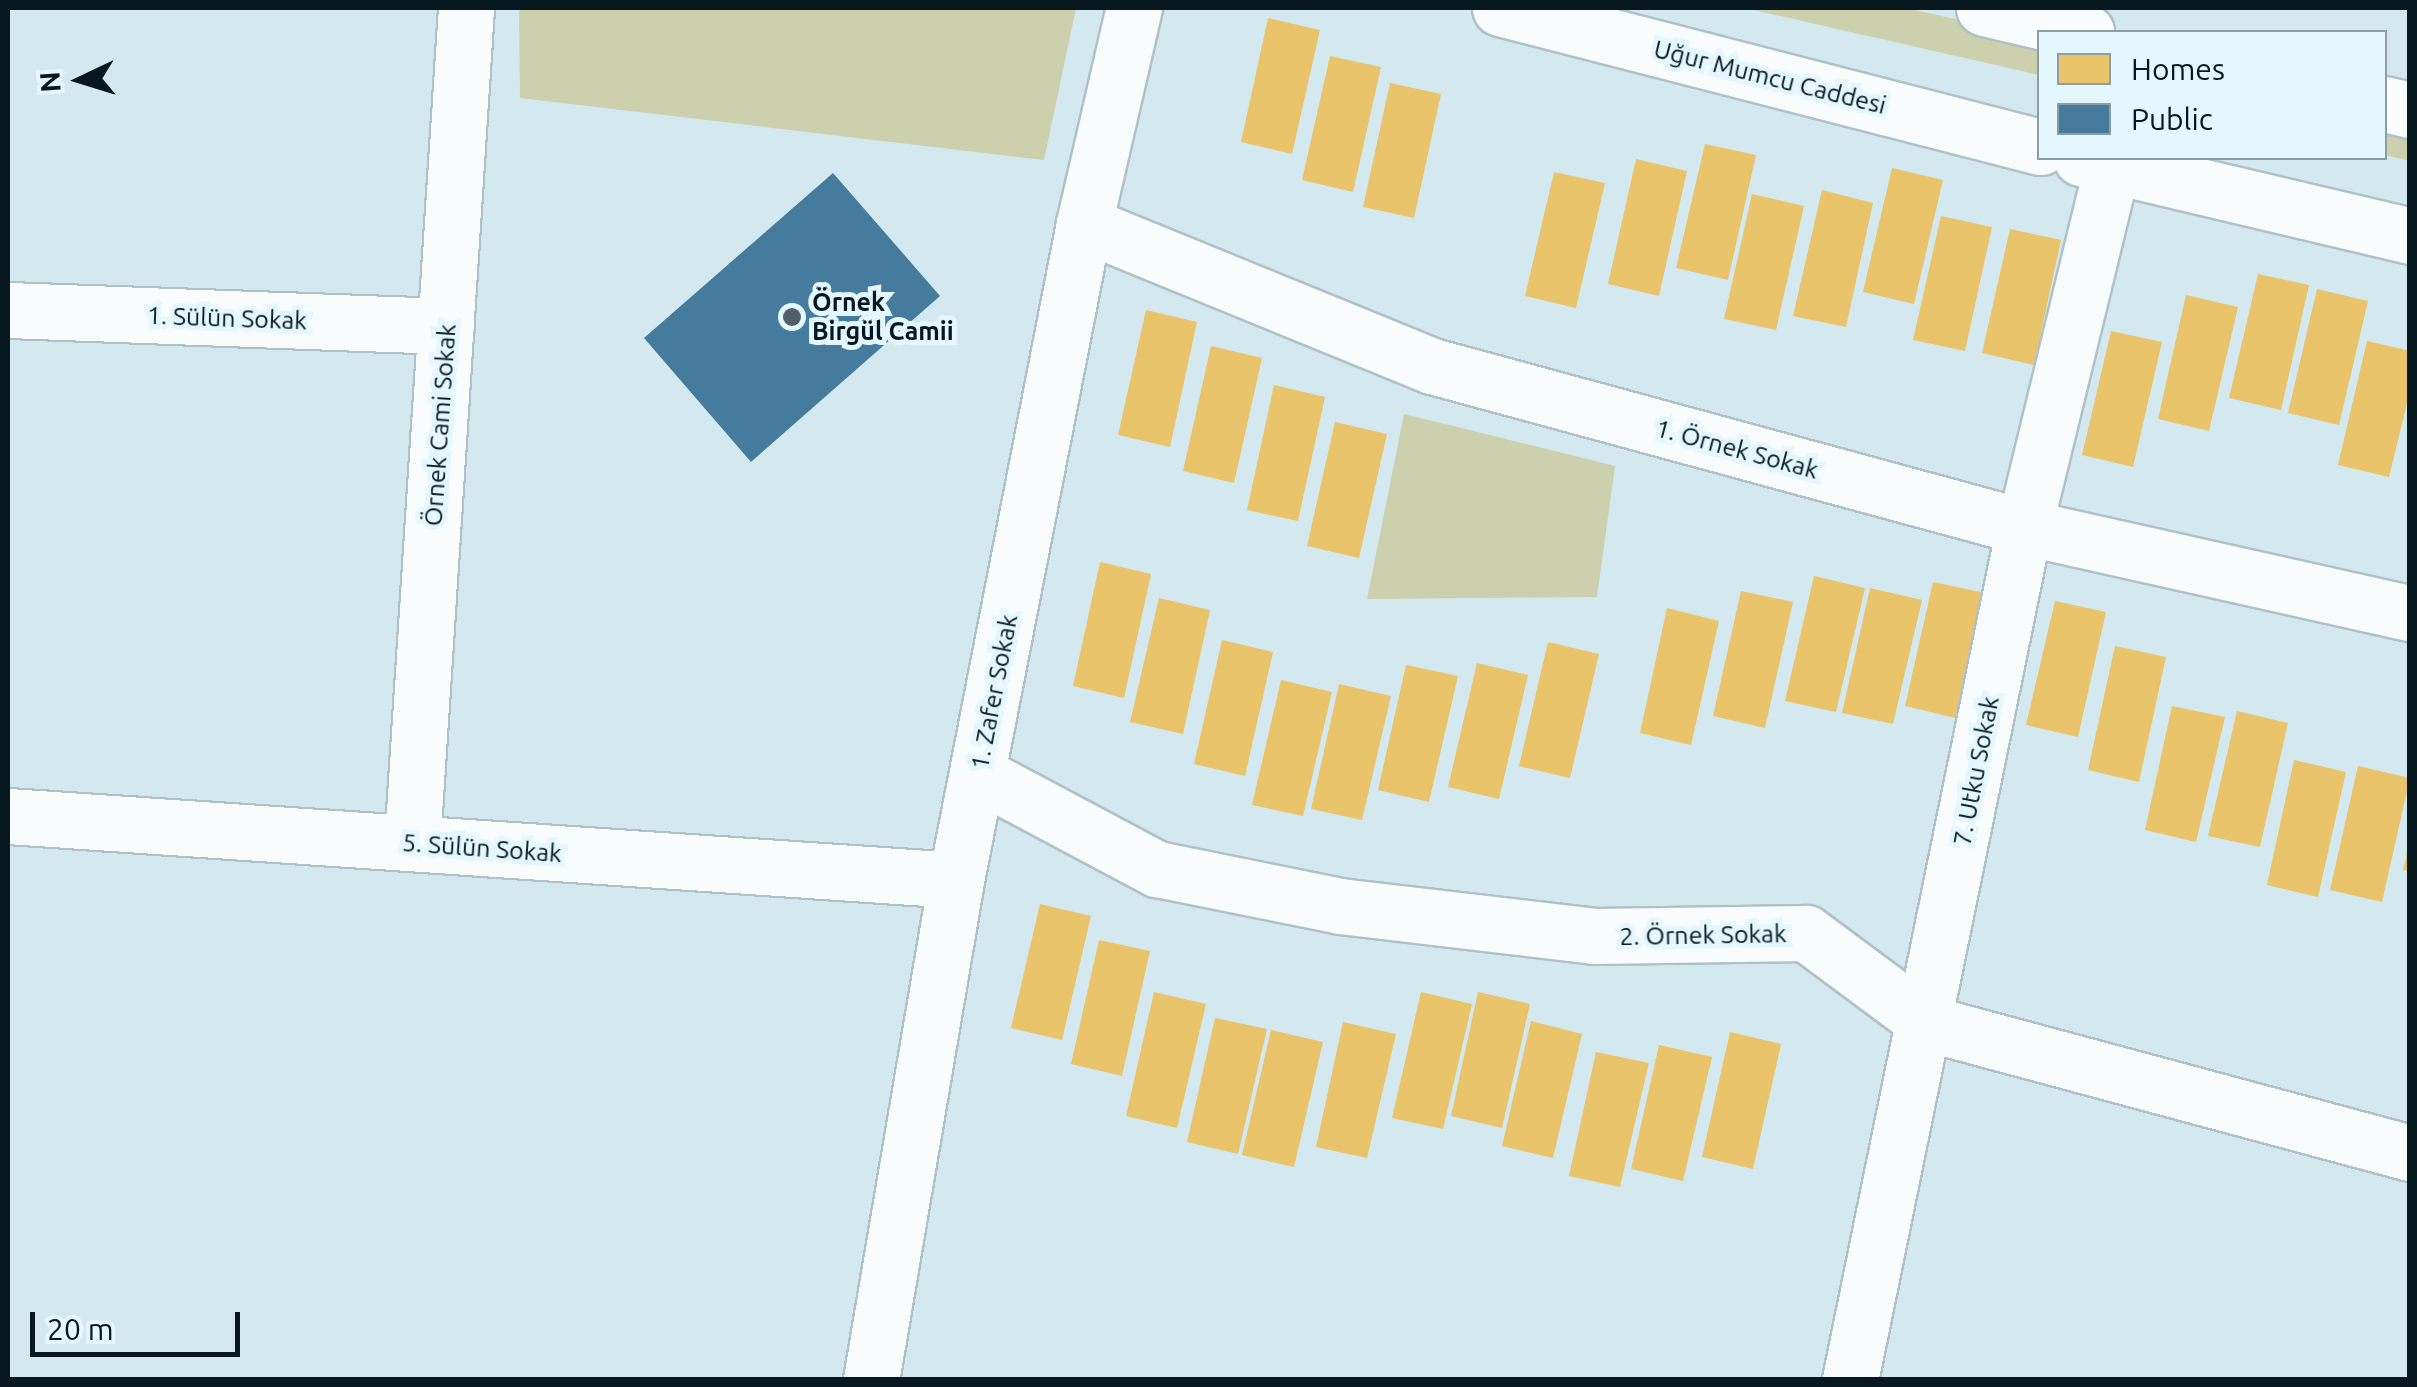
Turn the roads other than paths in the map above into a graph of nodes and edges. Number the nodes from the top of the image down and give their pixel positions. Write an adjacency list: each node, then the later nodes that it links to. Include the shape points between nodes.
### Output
1 (466, 8): 11 (street, Örnek Cami Sokak)
2 (1134, 8): 8 (street, 1. Zafer Sokak)
3 (1500, 8): 6 (street, Uğur Mumcu Caddesi)
4 (1984, 8): 5 (street)
5 (2063, 21)
6 (2037, 146)
7 (2096, 162): 9 (street); 12 (street, 7. Utku Sokak)
8 (1084, 224): 12 (street, 1. Örnek Sokak, via 1432,366); 14 (street, 1. Zafer Sokak)
9 (2410, 236)
10 (8, 310): 11 (street, 1. Sülün Sokak)
11 (446, 326): 16 (street, Örnek Cami Sokak)
12 (2024, 526): 13 (street, 1. Örnek Sokak); 18 (street, 7. Utku Sokak)
13 (2410, 613)
14 (978, 774): 17 (street, 1. Zafer Sokak); 18 (street, 2. Örnek Sokak, via 1157,869 1340,906 1594,936 1806,933)
15 (8, 816): 16 (street, 5. Sülün Sokak)
16 (412, 843): 17 (street, 5. Sülün Sokak)
17 (956, 880): 20 (street, 1. Zafer Sokak)
18 (1927, 1023): 19 (street, 2. Örnek Sokak); 21 (street, 7. Utku Sokak)
19 (2410, 1153)
20 (871, 1380)
21 (1850, 1380)

